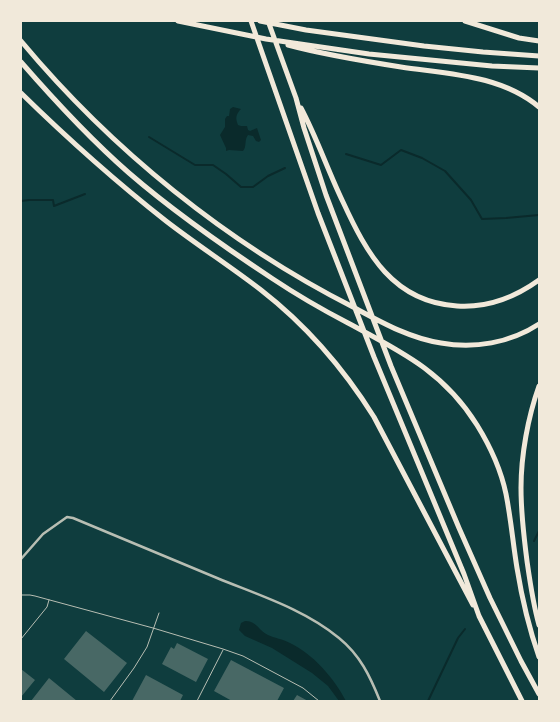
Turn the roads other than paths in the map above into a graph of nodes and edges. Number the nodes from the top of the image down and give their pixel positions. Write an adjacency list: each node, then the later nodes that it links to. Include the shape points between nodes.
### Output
1 (178, 21): 5 (highway)
2 (251, 21): 21 (highway, via 318,213)
3 (264, 21): 8 (highway, via 424,46); 12 (highway)
4 (465, 21): 7 (highway)
5 (266, 39): 10 (highway, via 389,56); 13 (highway, via 313,52 488,81 513,90)
6 (21, 41): 15 (highway, via 88,114 173,190 286,270 340,301 410,334 450,345 480,345 506,340)
7 (539, 41)
8 (539, 56)
9 (21, 62): 26 (highway, via 66,112 129,173 193,224 276,281 411,358 459,400 487,443 505,489 521,589)
10 (539, 68)
11 (21, 93): 21 (highway, via 128,191 262,291 335,362 374,418)
12 (296, 98): 14 (highway, via 362,242 380,267 399,285 419,297 440,303 474,306 503,300); 27 (highway, via 326,196 391,366 490,598)
13 (539, 107)
14 (539, 280)
15 (539, 324)
16 (539, 386): 22 (highway, via 524,447 521,488 531,593)
17 (21, 559): 31 (street, via 43,534 66,517 73,518 277,602 317,622 340,638 357,656 371,677)
18 (21, 595): 19 (lane)
19 (49, 600): 23 (lane); 24 (lane)
20 (159, 613): 23 (lane)
21 (479, 616): 32 (highway)
22 (539, 625)
23 (153, 628): 25 (lane); 28 (lane, via 147,647)
24 (21, 639)
25 (223, 649): 29 (lane); 30 (lane, via 303,688)
26 (539, 658)
27 (539, 694)
28 (110, 701)
29 (197, 701)
30 (319, 701)
31 (380, 701)
32 (522, 701)

